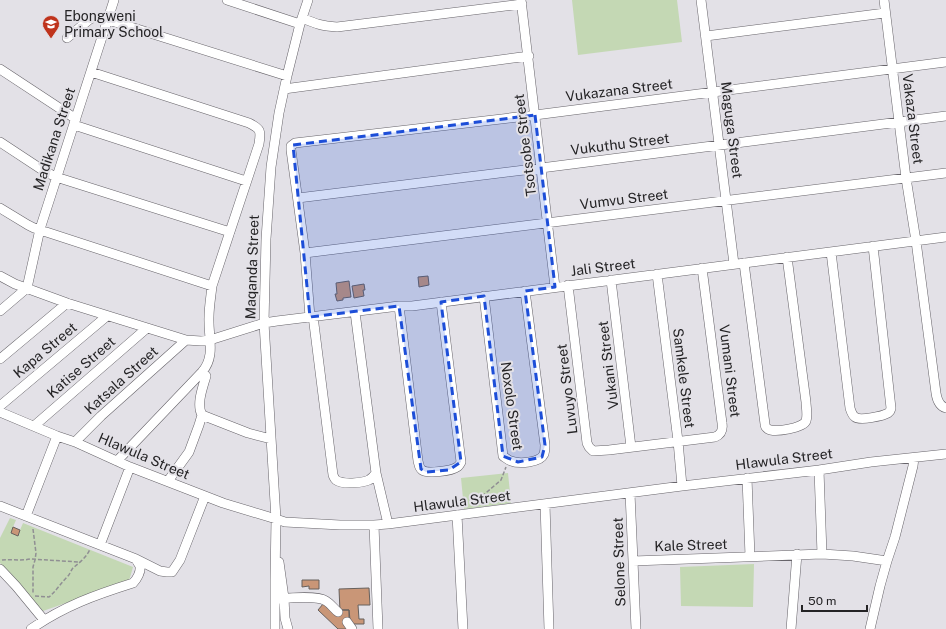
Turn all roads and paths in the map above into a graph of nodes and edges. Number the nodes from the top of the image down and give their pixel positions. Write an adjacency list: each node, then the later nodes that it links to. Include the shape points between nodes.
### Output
1 (114, 0): 8 (street, Madikana Street)
2 (227, 0): 9 (street)
3 (308, 0): 9 (street, Maqanda Street)
4 (702, 0): 10 (street, Maguga Street)
5 (884, 0): 7 (street, Vakaza Street)
6 (521, 2): 9 (street, via 337,27); 12 (street, Tsotsobe Street)
7 (886, 13): 10 (street); 14 (street, Vakaza Street)
8 (108, 19): 11 (street, via 90,19); 16 (street, Madikana Street); 17 (street)
9 (301, 21): 17 (street, Maqanda Street)
10 (706, 36): 19 (street, Maguga Street)
11 (67, 38)
12 (529, 56): 18 (street); 20 (street, Tsotsobe Street)
13 (946, 62): 14 (street, Vukazana Street)
14 (892, 69): 19 (street, Vukazana Street); 23 (street, Vakaza Street)
15 (0, 70): 22 (street)
16 (91, 72): 22 (street, Madikana Street); 30 (street, via 256,127 260,133 259,144)
17 (287, 76): 18 (street, Maqanda Street)
18 (284, 89): 62 (street, Maqanda Street, via 269,187)
19 (713, 92): 20 (street, Vukazana Street); 25 (street, Maguga Street)
20 (535, 115): 26 (street, Tsotsobe Street); 31 (street, Vukazana Street, via 295,143 291,150)
21 (946, 116): 23 (street, Vukuthu Street)
22 (75, 122): 28 (street, Madikana Street); 30 (street)
23 (899, 122): 25 (street, Vukuthu Street); 29 (street, Vakaza Street)
24 (0, 142): 28 (street)
25 (720, 146): 26 (street, Vukuthu Street); 32 (street, Maguga Street)
26 (541, 168): 31 (street, Vukuthu Street); 34 (street, Tsotsobe Street)
27 (946, 173): 29 (street, Vumvu Street)
28 (56, 177): 35 (street, Madikana Street); 36 (street)
29 (906, 178): 32 (street, Vumvu Street); 38 (street, Vakaza Street)
30 (246, 181): 36 (street)
31 (298, 198): 41 (street)
32 (727, 200): 34 (street, Vumvu Street); 44 (street, Maguga Street)
33 (0, 208): 35 (street, via 28,225)
34 (548, 222): 41 (street, Vumvu Street); 51 (street, Tsotsobe Street)
35 (40, 229): 50 (street); 52 (street, Madikana Street)
36 (230, 232): 50 (street)
37 (946, 237): 38 (street, Jali Street)
38 (916, 241): 39 (street, Jali Street); 69 (street, Vakaza Street, via 937,400)
39 (873, 246): 40 (street, Jali Street); 40 (street, via 892,406 888,413 863,419 854,417 850,408)
40 (831, 252): 42 (street, Jali Street)
41 (305, 253): 61 (street)
42 (787, 257): 43 (street, Jali Street); 43 (street, via 807,418 799,427 774,431 764,424)
43 (744, 263): 44 (street, Jali Street)
44 (734, 264): 45 (street, Jali Street)
45 (702, 268): 46 (street, Jali Street); 75 (street, Vumani Street, via 722,430 715,437)
46 (657, 274): 48 (street, Jali Street); 75 (street, Samkele Street)
47 (0, 276): 52 (street, Jali Street)
48 (612, 280): 49 (street, Jali Street); 77 (street, Vukani Street)
49 (568, 285): 51 (street, Jali Street); 77 (street, Luvuyo Street, via 587,443 591,450 597,452)
50 (212, 286): 65 (street)
51 (555, 287): 53 (street, Jali Street)
52 (27, 288): 56 (street, Jali Street); 58 (street)
53 (525, 291): 54 (street, Jali Street); 81 (street, Noxolo Street, via 545,450 542,457 536,460)
54 (484, 296): 55 (street, Jali Street); 81 (street, Noxolo Street, via 503,456)
55 (441, 302): 57 (street, Jali Street); 57 (street, via 461,462 453,469 434,472 423,471 419,466)
56 (67, 303): 60 (street, Jali Street); 66 (street)
57 (399, 306): 59 (street, Jali Street)
58 (0, 311)
59 (356, 312): 61 (street, Jali Street); 84 (street)
60 (107, 316): 63 (street, Jali Street); 68 (street, Kapa Street)
61 (312, 316): 62 (street, Jali Street); 84 (street, via 333,475 339,482 350,483 370,479)
62 (264, 323): 65 (street, Jali Street); 74 (street, Maqanda Street)
63 (147, 328): 64 (street, Jali Street); 72 (street, Katise Street)
64 (186, 340): 65 (street, Jali Street); 76 (street, Katsala Street)
65 (210, 340): 67 (street, via 210,360)
66 (0, 359)
67 (202, 372): 71 (street, via 206,376 199,405); 80 (street)
68 (0, 406)
69 (946, 408)
70 (0, 412): 72 (street, Hlawula Street)
71 (202, 415): 74 (street); 86 (street, via 189,452)
72 (34, 426): 73 (street, Hlawula Street)
73 (57, 436): 76 (street, Hlawula Street); 93 (street)
74 (271, 439): 94 (street, Maqanda Street)
75 (678, 441): 77 (street, Luvuyo Street); 87 (street, Samkele Street)
76 (75, 442): 80 (street, Hlawula Street)
77 (631, 447)
78 (946, 454): 79 (street, Hlawula Street)
79 (914, 458): 83 (street, Hlawula Street); 106 (street)
80 (117, 461): 82 (street, Hlawula Street)
81 (510, 461): 92 (path, via 501,480)
82 (130, 467): 86 (street, Hlawula Street); 98 (street)
83 (819, 470): 85 (street, Hlawula Street); 100 (street)
84 (376, 473): 95 (street)
85 (747, 478): 87 (street, Hlawula Street); 101 (street)
86 (168, 481): 89 (street, Hlawula Street)
87 (682, 486): 88 (street, Hlawula Street)
88 (630, 493): 90 (street, Hlawula Street); 105 (street, Selone Street)
89 (205, 496): 94 (street, Hlawula Street); 103 (street, via 180,560 172,572 160,571)
90 (545, 504): 92 (street, Hlawula Street); 117 (street)
91 (1, 508): 93 (street)
92 (461, 515): 95 (street, Hlawula Street); 116 (street)
93 (26, 516): 98 (street)
94 (276, 519): 96 (street, Hlawula Street, via 285,522); 109 (street, Maqanda Street, via 274,579)
95 (388, 524): 96 (street, Hlawula Street)
96 (374, 526): 115 (street)
97 (33, 527): 102 (path)
98 (96, 546): 103 (street); 107 (path)
99 (797, 554): 100 (street, Kale Street); 101 (street, Kale Street); 119 (street)
100 (822, 554): 106 (street, Kale Street)
101 (750, 556): 105 (street, Kale Street)
102 (36, 560): 104 (path); 107 (path); 107 (path, via 33,567 32,596 45,598 49,598)
103 (136, 560): 111 (street, via 140,572 133,583 79,602)
104 (0, 561)
105 (633, 561): 118 (street, Selone Street)
106 (887, 561): 120 (street)
107 (79, 562)
108 (0, 569): 111 (street)
109 (280, 599): 110 (street, via 318,598 326,601); 113 (street, Maqanda Street); 114 (street, Maqanda Street)
110 (338, 612)
111 (44, 620): 112 (street)
112 (31, 629)
113 (275, 629)
114 (288, 629)
115 (378, 629)
116 (463, 629)
117 (549, 629)
118 (636, 629)
119 (790, 629)
120 (870, 629)

